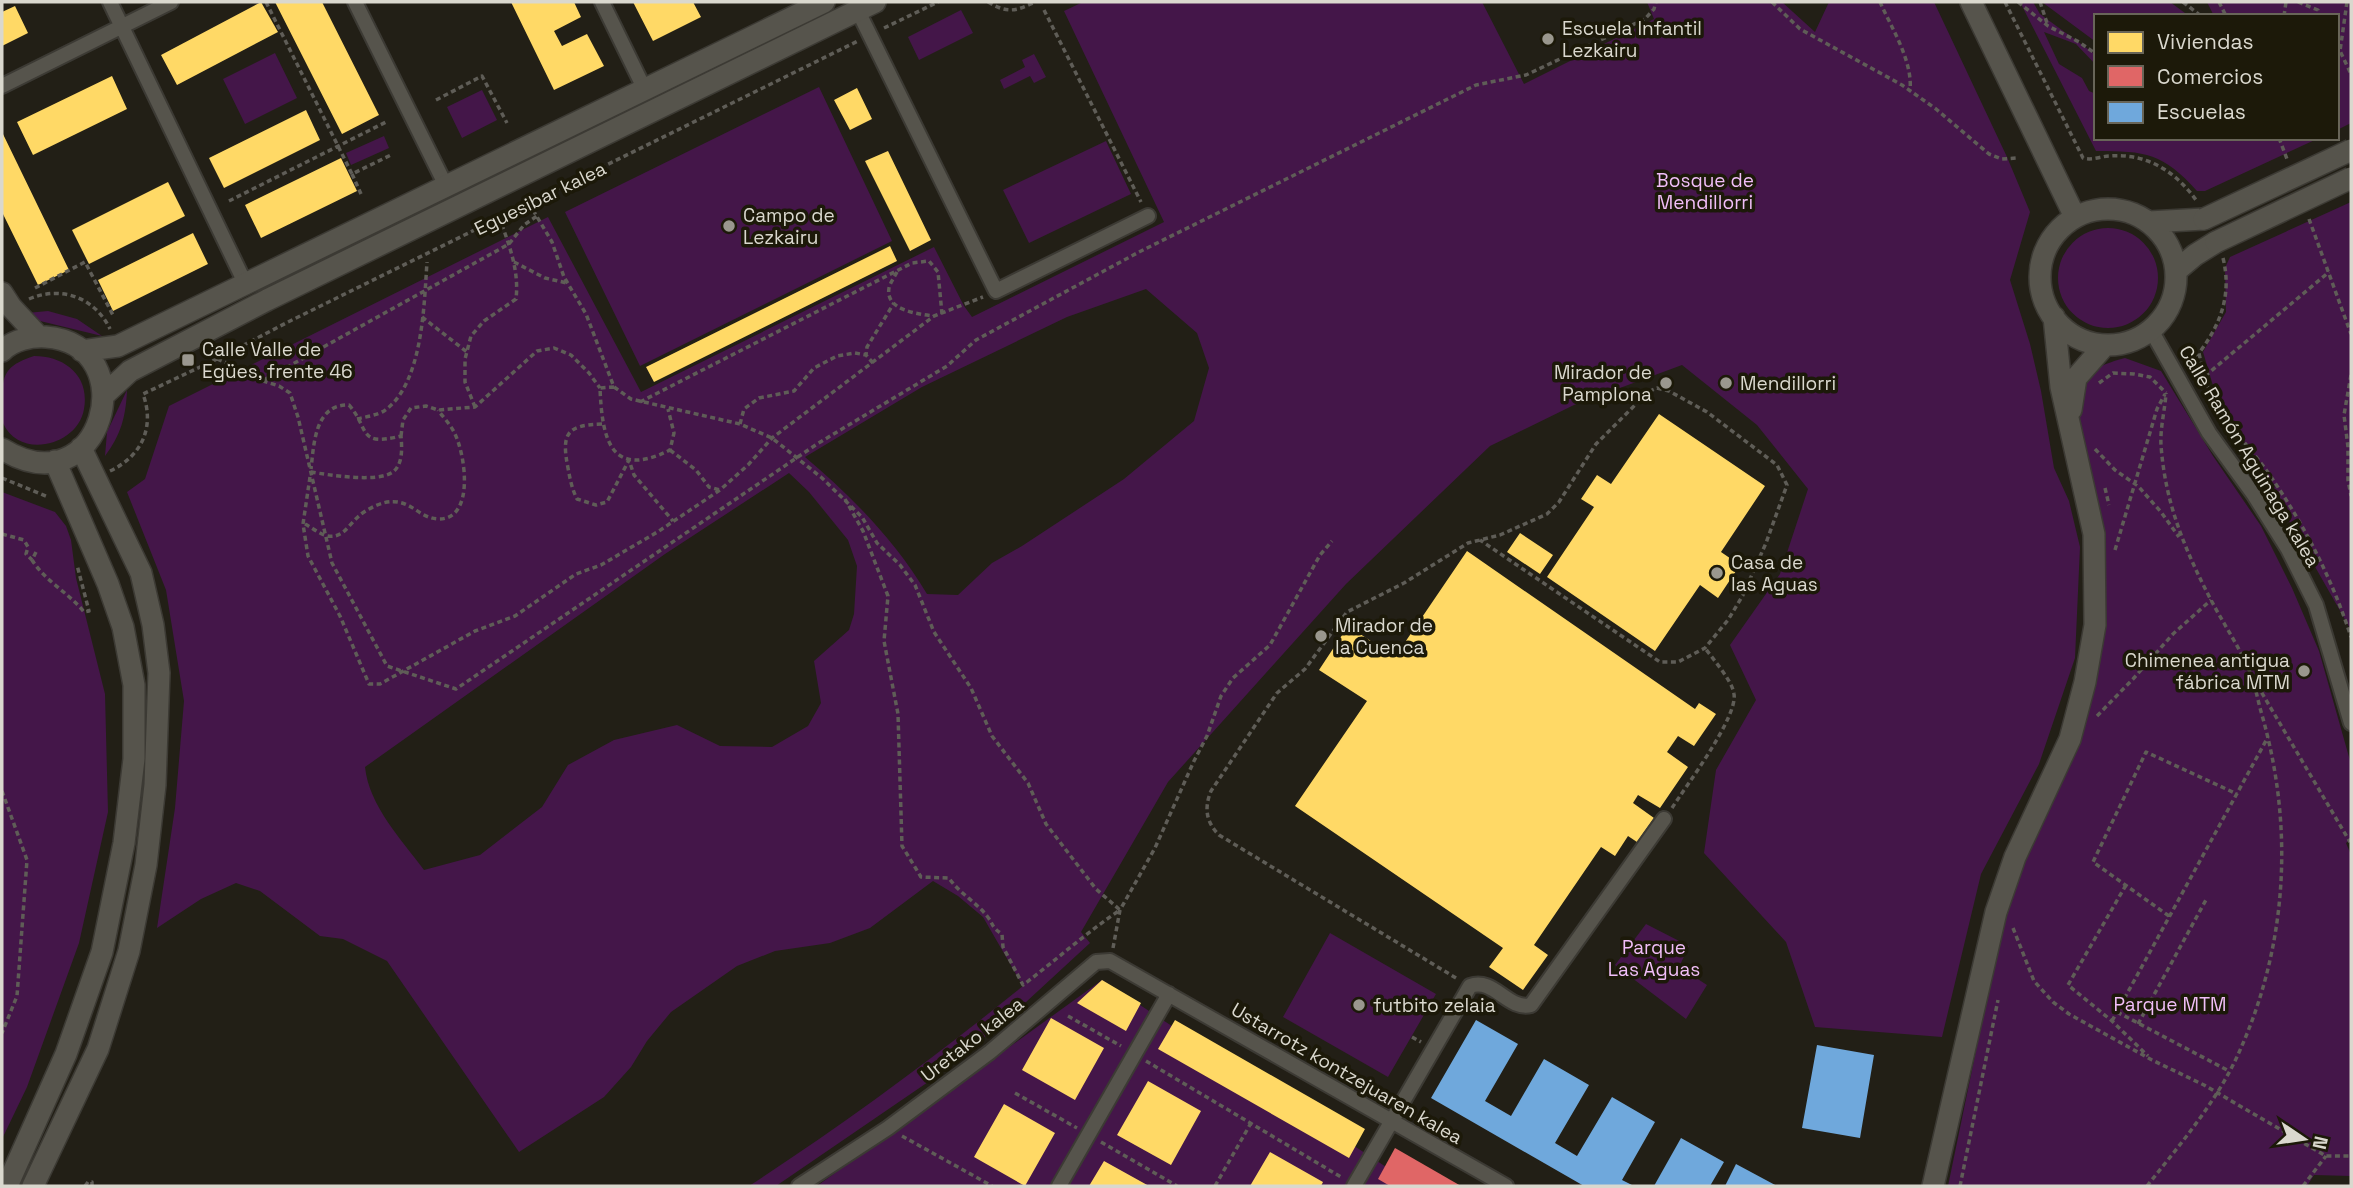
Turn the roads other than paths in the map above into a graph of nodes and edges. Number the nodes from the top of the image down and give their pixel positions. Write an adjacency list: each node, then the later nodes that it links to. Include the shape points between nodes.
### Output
1 (110, 2): 8 (street)
2 (171, 2): 8 (street)
3 (355, 2): 13 (street)
4 (602, 2): 10 (street)
5 (824, 2): 10 (street)
6 (1971, 2): 15 (street)
7 (867, 6): 14 (street, via 870,35 996,291); 26 (street, Eguesibar kalea, via 267,300 130,371)
8 (122, 26): 9 (street); 18 (street)
9 (2, 86)
10 (644, 88): 13 (street)
11 (2351, 150): 16 (street, bridge, via 2201,210)
12 (2351, 178): 17 (street, bridge, via 2219,249 2195,255)
13 (446, 186): 18 (street)
14 (1148, 216)
15 (2075, 217): 16 (street, via 2113,209); 20 (street, via 2057,232 2045,251 2040,274 2043,297)
16 (2149, 222): 17 (street, via 2163,236)
17 (2176, 271): 21 (street, via 2166,314)
18 (246, 285): 25 (street, via 118,346)
19 (6, 300): 22 (street)
20 (2054, 317): 23 (street, via 2068,332); 27 (street, via 2061,387)
21 (2151, 330): 23 (street, via 2122,344); 31 (street, Calle Ramón Aguinaga kalea, via 2209,433 2288,549 2316,605)
22 (38, 336): 24 (street); 25 (street, via 69,342)
23 (2105, 345): 27 (street, via 2076,378 2071,410)
24 (2, 351)
25 (82, 351): 26 (street, via 97,371)
26 (104, 396): 28 (street, via 102,415)
27 (2083, 446): 35 (street, via 2094,534 2095,625 2085,682 2070,739 2015,857 1996,912)
28 (81, 448): 30 (street); 38 (street, via 141,573 153,625 159,673 155,785 129,951 98,1049)
29 (2, 449): 30 (street, via 36,463)
30 (55, 461): 37 (street, via 123,628 134,685 134,759 124,843 102,952 66,1054)
31 (2351, 723)
32 (1664, 819): 34 (street, via 1531,1005 1521,1005 1487,985 1470,986)
33 (1169, 994): 34 (street, Ustarrotz kontzejuaren kalea); 39 (street, Uretako kalea, via 1110,961 1096,962 990,1052 888,1128); 40 (street)
34 (1391, 1121): 36 (street); 41 (street, Ustarrotz kontzejuaren kalea)
35 (1944, 1142): 42 (street); 43 (street)
36 (1354, 1185)
37 (7, 1186)
38 (33, 1186)
39 (799, 1186)
40 (1059, 1186)
41 (1506, 1186)
42 (1933, 1186)
43 (1941, 1186)

